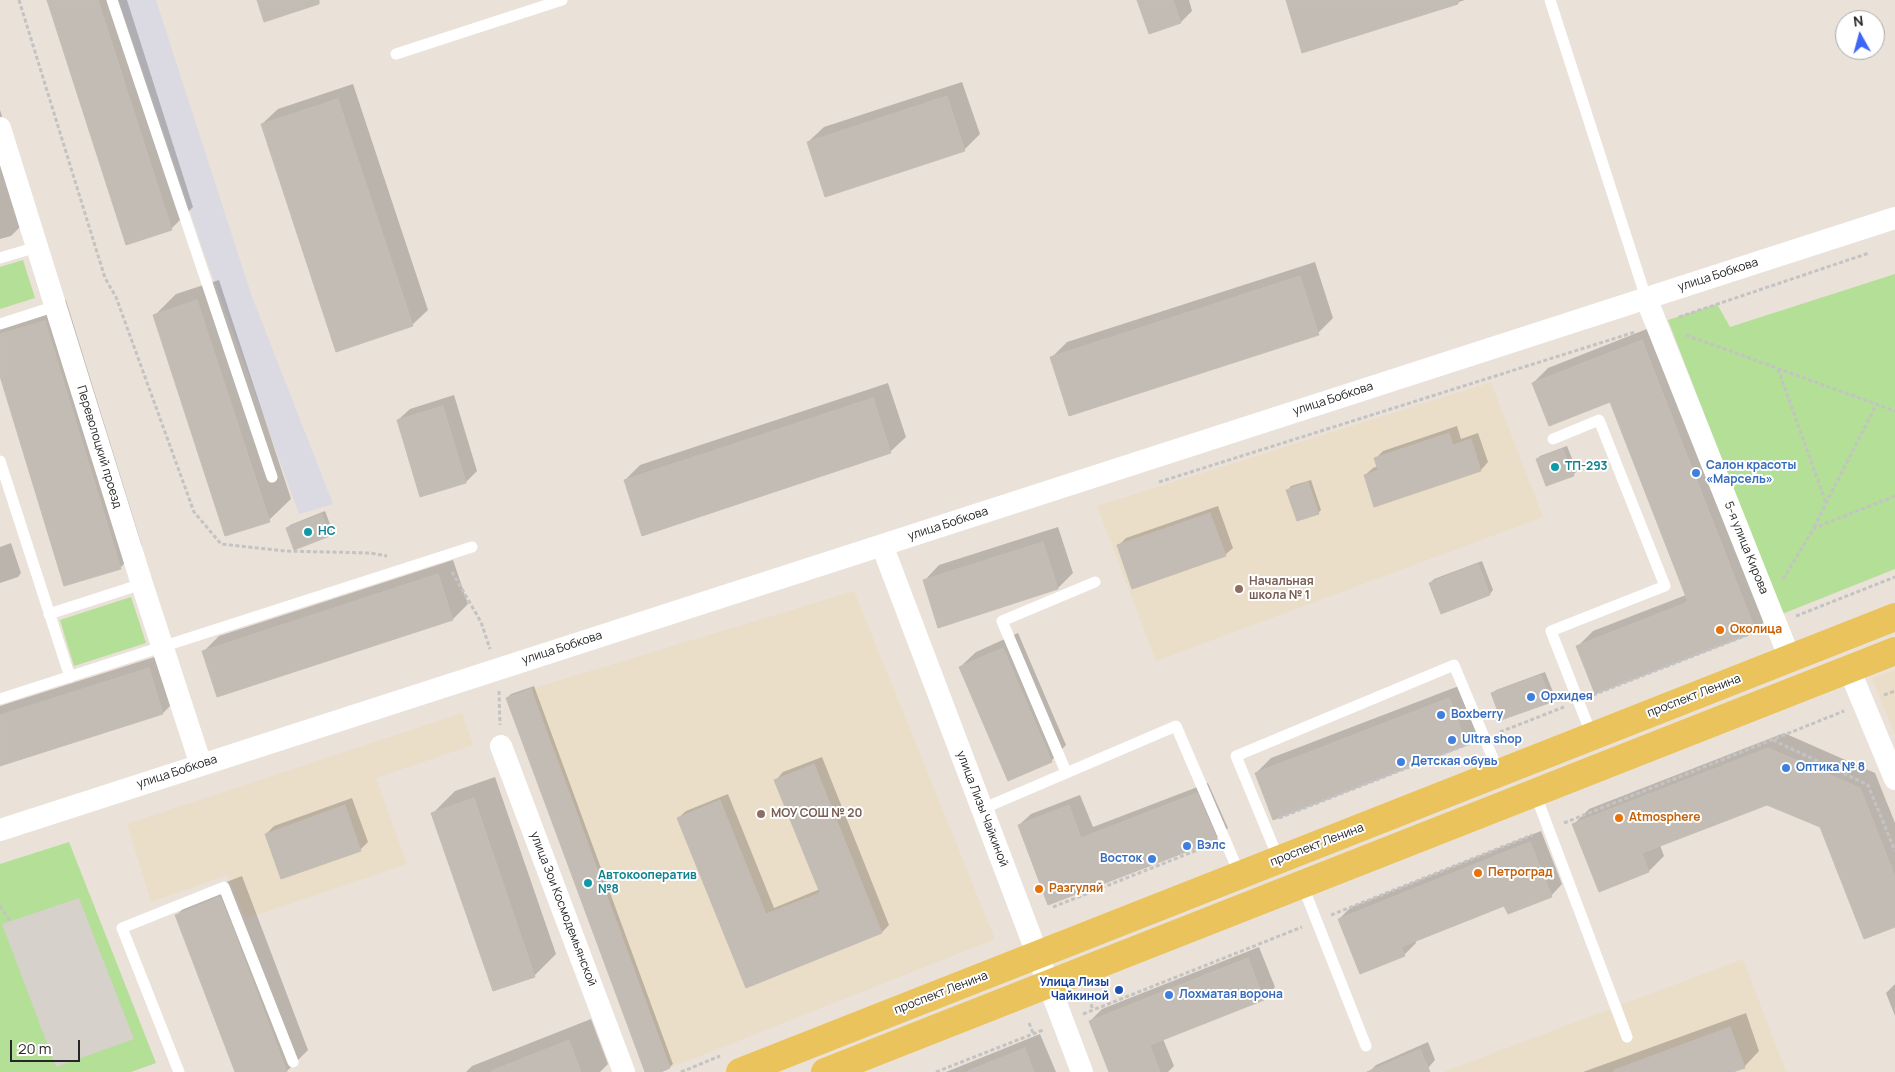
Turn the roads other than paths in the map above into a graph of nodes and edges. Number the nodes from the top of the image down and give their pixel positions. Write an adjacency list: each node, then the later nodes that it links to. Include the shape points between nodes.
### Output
1 (112, 0): 14 (lane)
2 (562, 0): 4 (lane)
3 (1550, 0): 9 (lane)
4 (396, 54)
5 (0, 128): 7 (street, Переволоцкий проезд)
6 (1895, 218): 9 (street, улица Бобкова)
7 (37, 247): 8 (lane); 10 (street, Переволоцкий проезд)
8 (0, 258)
9 (1646, 298): 15 (street, улица Бобкова); 24 (street, 5-я улица Кирова)
10 (56, 306): 11 (lane); 18 (street, Переволоцкий проезд)
11 (0, 324)
12 (1553, 438): 29 (lane, via 1599,420 1665,586 1551,631)
13 (0, 461): 19 (lane)
14 (272, 477)
15 (882, 545): 31 (street, улица Бобкова); 36 (street, улица Лизы Чайкиной)
16 (472, 547): 22 (lane)
17 (1096, 582): 32 (lane, via 1002,621)
18 (142, 584): 19 (lane); 22 (street, Переволоцкий проезд)
19 (49, 614): 26 (lane)
20 (1895, 617): 21 (main road, проспект Ленина)
21 (1855, 633): 24 (main road, проспект Ленина); 25 (main road, via 1845,650)
22 (163, 647): 26 (lane); 31 (street, Переволоцкий проезд)
23 (1895, 651): 25 (main road)
24 (1790, 658): 27 (main road, via 1791,677); 29 (main road, проспект Ленина)
25 (1849, 669): 27 (main road); 34 (street)
26 (70, 677): 28 (lane)
27 (1777, 698): 35 (main road)
28 (0, 700)
29 (1592, 736): 33 (main road, проспект Ленина)
30 (501, 746): 47 (street, улица Зои Космодемьянской)
31 (201, 765): 37 (street, улица Бобкова)
32 (1066, 772): 36 (lane); 39 (lane, via 1176,726)
33 (1499, 773): 38 (main road, проспект Ленина); 38 (lane, via 1454,665 1236,756)
34 (1895, 779)
35 (1535, 792): 40 (main road); 43 (lane)
36 (982, 808): 41 (street, улица Лизы Чайкиной)
37 (0, 830)
38 (1279, 860): 39 (main road, проспект Ленина)
39 (1240, 875): 41 (main road, проспект Ленина)
40 (1302, 884): 42 (main road); 44 (lane)
41 (1038, 955): 42 (street, улица Лизы Чайкиной); 48 (main road, проспект Ленина)
42 (1048, 983): 49 (main road); 50 (street, улица Лизы Чайкиной)
43 (1627, 1036)
44 (1366, 1046)
45 (293, 1062): 46 (lane, via 224,888 122,928)
46 (179, 1072)
47 (624, 1072)
48 (740, 1072)
49 (825, 1072)
50 (1082, 1072)

